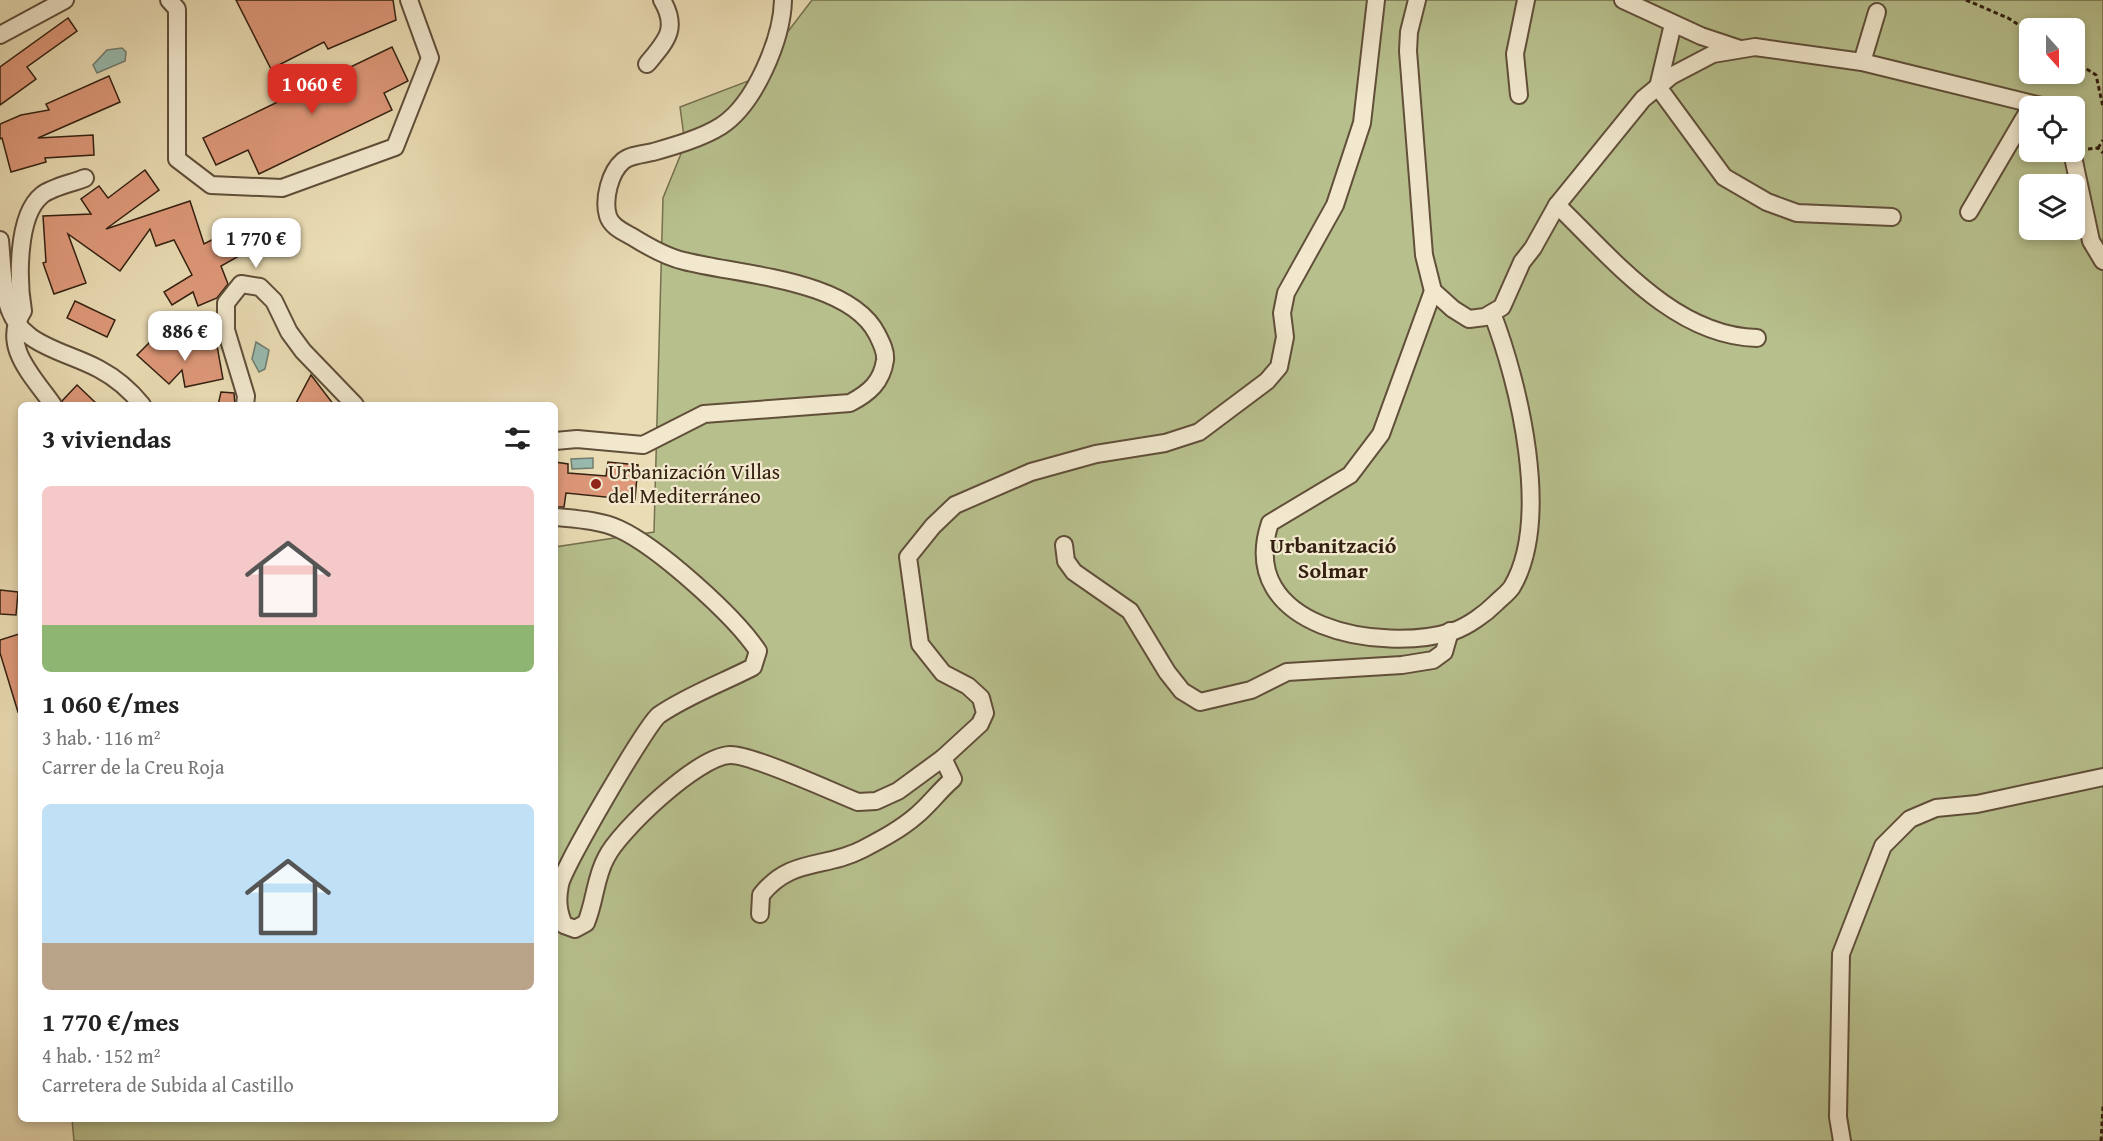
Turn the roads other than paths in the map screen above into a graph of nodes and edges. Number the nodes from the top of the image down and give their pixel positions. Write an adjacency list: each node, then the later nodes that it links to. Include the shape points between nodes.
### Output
1 (65, 0): 12 (street)
2 (169, 0): 3 (street, via 177,9 177,159 211,185 282,189 395,147 430,58)
3 (409, 0)
4 (662, 0): 15 (street, via 670,15 669,36)
5 (783, 0): 35 (street, via 783,18 773,50 736,113 720,127 624,160 611,176 608,216 616,227 683,261 801,285 843,302 869,319 885,354 884,371 870,392 850,403 704,414 643,445)
6 (1376, 0): 39 (street, via 1362,123 1335,206 1286,293 1282,313 1285,337 1279,367 1267,381 1199,432 1031,472 955,505 908,557 920,644 943,673 981,698 985,713 980,724)
7 (1417, 0): 27 (street, via 1408,41 1412,122 1424,255)
8 (1526, 0): 17 (street, via 1515,54)
9 (1623, 0): 11 (street)
10 (1877, 12): 14 (street)
11 (1673, 24): 13 (street); 16 (street)
12 (0, 35)
13 (1741, 49): 14 (street, via 1755,47); 16 (street, via 1713,54 1693,63)
14 (1862, 62): 18 (street)
15 (647, 64)
16 (1658, 87): 22 (street, via 1643,99); 24 (street, via 1724,177 1767,202 1797,213)
17 (1519, 95)
18 (2019, 102)
19 (2019, 129): 23 (street)
20 (2074, 162): 26 (street, via 2091,241)
21 (85, 178): 29 (street, via 41,195 24,224 20,292 23,311)
22 (1557, 204): 28 (street, via 1522,261 1502,307); 30 (street, via 1647,291 1690,320 1737,337)
23 (1969, 212)
24 (1892, 217)
25 (0, 240): 29 (street, via 7,302)
26 (2103, 261)
27 (1433, 291): 28 (street, via 1469,319); 38 (street, via 1381,434 1350,475 1270,523 1263,542 1273,585 1292,609 1320,626 1390,640)
28 (1492, 313): 38 (street, via 1517,390 1532,505 1528,547 1511,589 1487,611)
29 (15, 322): 31 (street, via 15,352); 32 (street, via 34,342 100,369)
30 (1756, 338)
31 (51, 402)
32 (139, 402)
33 (245, 402): 34 (street, via 226,330 226,303 241,284 260,287 274,301 303,351)
34 (352, 402)
35 (558, 441)
36 (558, 517): 41 (street, via 618,528 644,544 675,567 758,651 753,667 657,716 582,838 560,883)
37 (1064, 545): 38 (street, via 1066,561 1074,572 1130,611 1167,672 1182,691 1200,702 1251,690 1287,672 1433,660 1444,652)
38 (1450, 631)
39 (943, 758): 42 (street, via 898,791 876,801 858,802 753,760 730,755 712,760 678,782 606,856 586,923 575,929 564,925); 43 (street, via 953,779 918,815 860,851 777,876 760,895)
40 (2103, 777): 44 (street, via 1977,804 1936,808 1910,819 1882,846 1841,954 1838,1117)
41 (558, 900)
42 (558, 911)
43 (760, 914)
44 (1842, 1141)

